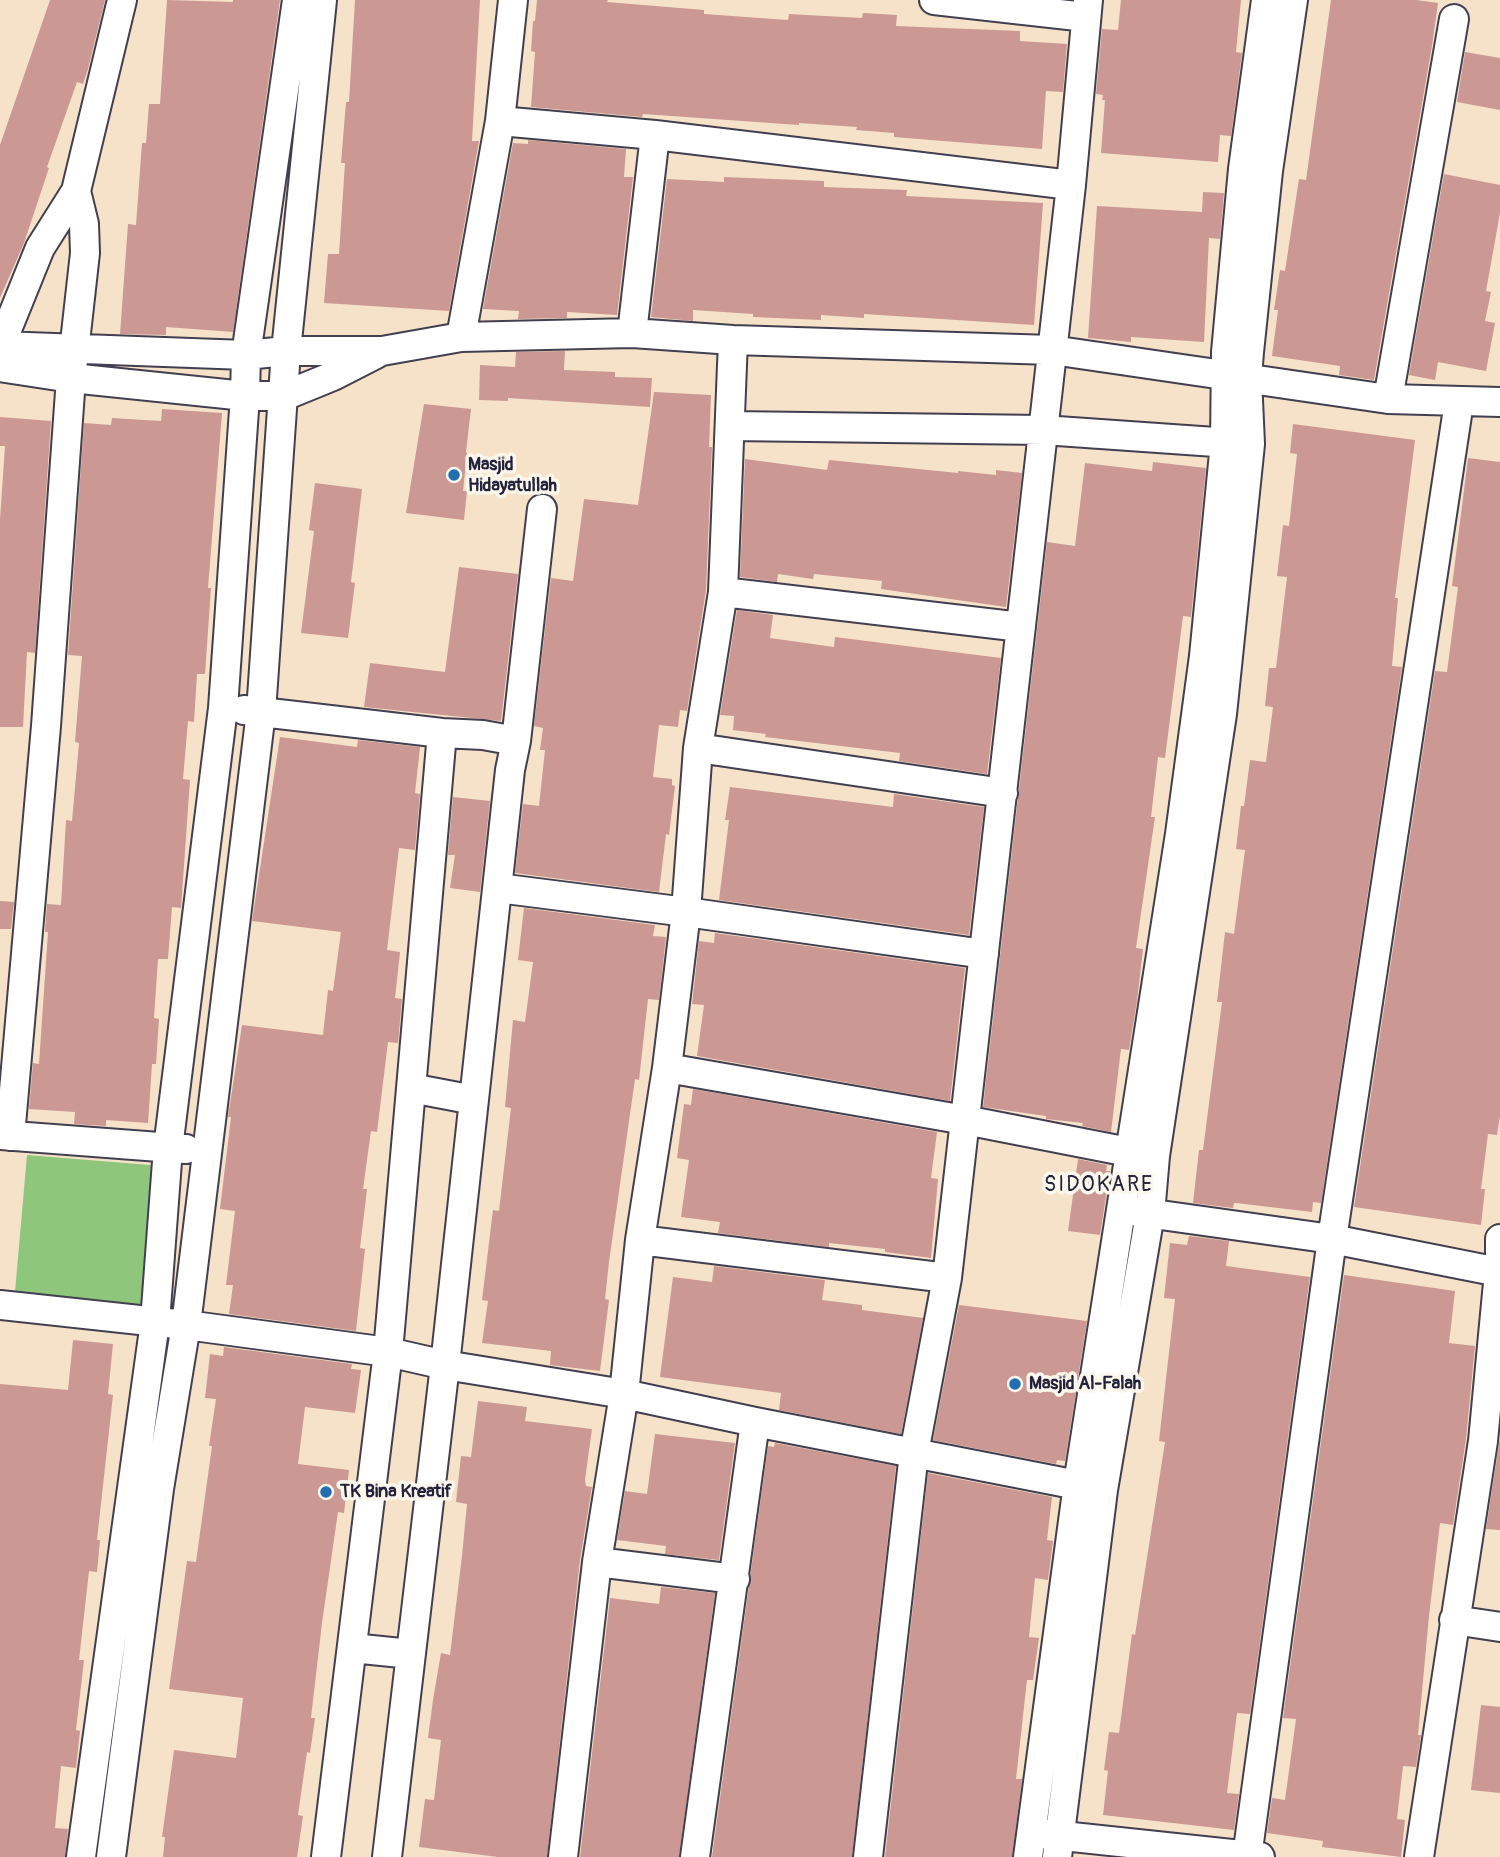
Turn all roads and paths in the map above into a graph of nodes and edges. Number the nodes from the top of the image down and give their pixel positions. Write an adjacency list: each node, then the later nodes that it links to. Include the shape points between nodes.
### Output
1 (122, 0): 15 (street)
2 (297, 0): 10 (street)
3 (321, 0): 10 (street)
4 (513, 0): 11 (street)
5 (934, 0): 8 (street)
6 (1266, 0): 13 (street)
7 (1293, 0): 13 (street)
8 (1087, 8): 14 (street)
9 (1454, 19): 29 (street)
10 (304, 37): 21 (street); 23 (street)
11 (500, 121): 12 (street); 17 (street)
12 (655, 135): 14 (street); 16 (street)
13 (1256, 170): 25 (street, via 1226,352)
14 (1071, 185): 19 (street)
15 (76, 191): 20 (street, via 85,253); 24 (street, via 40,248 6,332)
16 (632, 333): 17 (street); 18 (street)
17 (461, 337): 22 (street)
18 (733, 340): 19 (street); 32 (street)
19 (1052, 349): 25 (street); 33 (street)
20 (75, 350): 23 (street); 24 (street); 26 (street)
21 (286, 351): 22 (street); 23 (street); 27 (street)
22 (382, 351): 27 (street)
23 (246, 355): 28 (street)
24 (1, 357): 26 (street)
25 (1237, 377): 29 (street); 34 (street)
26 (71, 378): 28 (street); 51 (street, via 46,726)
27 (284, 396): 28 (street); 39 (street)
28 (246, 397): 38 (street)
29 (1388, 400): 30 (street)
30 (1459, 402): 31 (street); 57 (street)
31 (1500, 402)
32 (730, 426): 33 (street); 36 (street)
33 (1043, 430): 34 (street); 37 (street)
34 (1238, 443): 54 (street, via 1222,714 1195,806)
35 (542, 509): 41 (street)
36 (723, 592): 37 (street); 42 (street)
37 (1021, 627): 43 (street)
38 (223, 708): 39 (street); 52 (street)
39 (261, 712): 40 (street); 53 (street)
40 (442, 733): 41 (street); 48 (street)
41 (516, 741): 44 (street)
42 (698, 748): 43 (street); 45 (street)
43 (1003, 793): 46 (street)
44 (498, 888): 45 (street); 49 (street)
45 (686, 912): 46 (street); 47 (street)
46 (984, 954): 50 (street)
47 (667, 1068): 50 (street); 59 (street)
48 (411, 1088): 49 (street); 65 (street)
49 (474, 1100): 66 (street)
50 (965, 1120): 54 (street); 61 (street)
51 (5, 1135): 52 (street)
52 (168, 1149): 53 (street); 63 (street)
53 (206, 1150): 64 (street)
54 (1143, 1155): 55 (street); 56 (street)
55 (1122, 1209): 56 (street); 71 (street)
56 (1150, 1214): 57 (street); 71 (street)
57 (1332, 1239): 60 (street); 82 (street)
58 (1500, 1239): 60 (street)
59 (640, 1240): 61 (street); 67 (street)
60 (1499, 1272): 69 (street)
61 (947, 1278): 70 (street)
62 (0, 1305): 63 (street)
63 (155, 1322): 64 (street); 74 (street)
64 (186, 1325): 65 (street); 75 (street)
65 (388, 1352): 66 (street); 78 (street)
66 (445, 1365): 67 (street); 79 (street)
67 (624, 1394): 68 (street); 72 (street)
68 (755, 1422): 70 (street); 73 (street)
69 (1491, 1442): 76 (street)
70 (914, 1453): 71 (street); 89 (street)
71 (1090, 1487): 80 (street); 81 (street)
72 (597, 1562): 73 (street); 87 (street)
73 (735, 1579): 88 (street)
74 (115, 1613): 75 (street); 83 (street)
75 (143, 1614): 84 (street)
76 (1454, 1620): 77 (street); 90 (street)
77 (1500, 1627)
78 (352, 1648): 79 (street); 85 (street)
79 (411, 1654): 86 (street)
80 (1029, 1845): 81 (street)
81 (1059, 1846): 82 (street)
82 (1251, 1856)
83 (81, 1857)
84 (111, 1857)
85 (326, 1857)
86 (387, 1857)
87 (563, 1857)
88 (695, 1857)
89 (868, 1857)
90 (1419, 1857)

